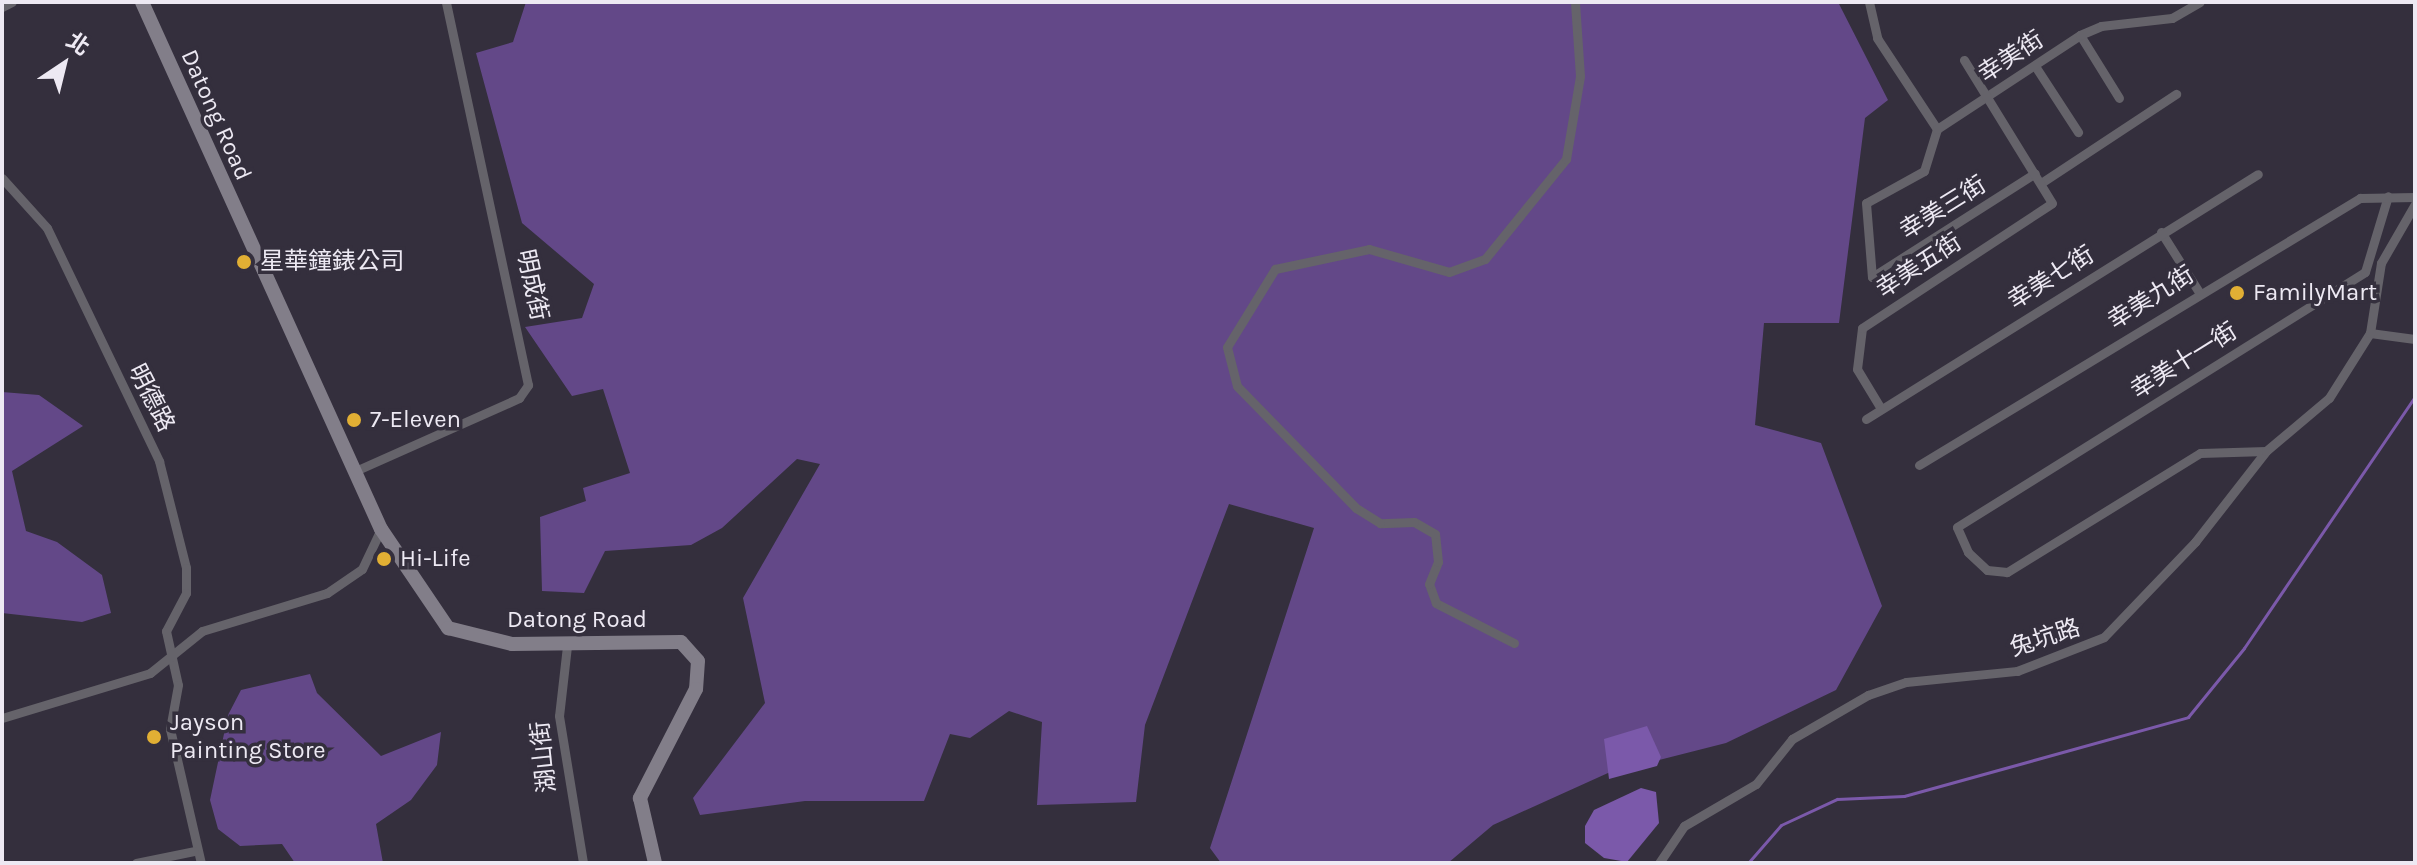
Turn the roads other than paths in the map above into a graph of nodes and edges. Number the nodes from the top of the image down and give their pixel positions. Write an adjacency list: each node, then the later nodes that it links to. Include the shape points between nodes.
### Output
1 (12, 2): 7 (street)
2 (142, 2): 31 (street, Datong Road)
3 (446, 2): 31 (street, 明成街, via 528,385 519,398)
4 (1575, 2): 33 (street, via 1580,76 1566,159 1485,259 1449,272 1369,249 1275,269 1227,347 1237,386 1356,508 1380,523 1414,522 1435,534 1438,562 1429,584 1436,603)
5 (1869, 2): 14 (street, via 1877,38)
6 (2200, 2): 8 (street, 幸美街, via 2172,18 2101,26)
7 (2, 7)
8 (2080, 35): 10 (street, 幸美街); 13 (street)
9 (1964, 60): 12 (street)
10 (2035, 66): 12 (street, 幸美街); 15 (street)
11 (2176, 94): 19 (street)
12 (1988, 96): 14 (street, 幸美街); 16 (street)
13 (2119, 98)
14 (1937, 129): 16 (street, 幸美三街, via 1924,171 1866,203 1872,277)
15 (2078, 132)
16 (2035, 173): 19 (street)
17 (2258, 174): 23 (street, 幸美七街)
18 (2, 178): 35 (street, 明德路, via 47,228 159,461 186,568 186,593 166,631)
19 (2041, 183): 27 (street, 幸美五街, via 2052,203 1862,328 1857,369)
20 (2388, 196): 21 (street, 幸美九街); 24 (street, 幸美九街, via 2360,198); 29 (street, 幸美十一街, via 2365,272 1957,527 1968,552 1987,570 2007,572 2200,453)
21 (2415, 197)
22 (2415, 204): 25 (street, via 2381,263)
23 (2161, 232): 24 (street); 27 (street, 幸美七街)
24 (2199, 292): 30 (street, 幸美九街)
25 (2370, 333): 26 (street); 29 (street, 兔坑路, via 2329,398)
26 (2415, 339)
27 (1880, 407): 28 (street, 幸美七街)
28 (1866, 419)
29 (2266, 451): 42 (street, 兔坑路, via 2195,542 2089,648 2017,671 1906,682 1868,695 1792,739 1756,784 1684,826)
30 (1919, 465)
31 (353, 472): 32 (street, Datong Road)
32 (381, 529): 34 (street, Datong Road, via 448,628 480,641); 35 (street, via 362,569 339,585 202,631)
33 (1514, 643)
34 (567, 646): 40 (street, 湖山街, via 559,716); 41 (street, Datong Road, via 681,642 698,661 696,689 640,798)
35 (173, 657): 36 (street, via 86,696); 37 (street, 明德路, via 178,685 170,729)
36 (2, 718)
37 (194, 851): 38 (street); 39 (street, 明德路)
38 (136, 863)
39 (201, 863)
40 (583, 863)
41 (655, 863)
42 (1659, 863)

